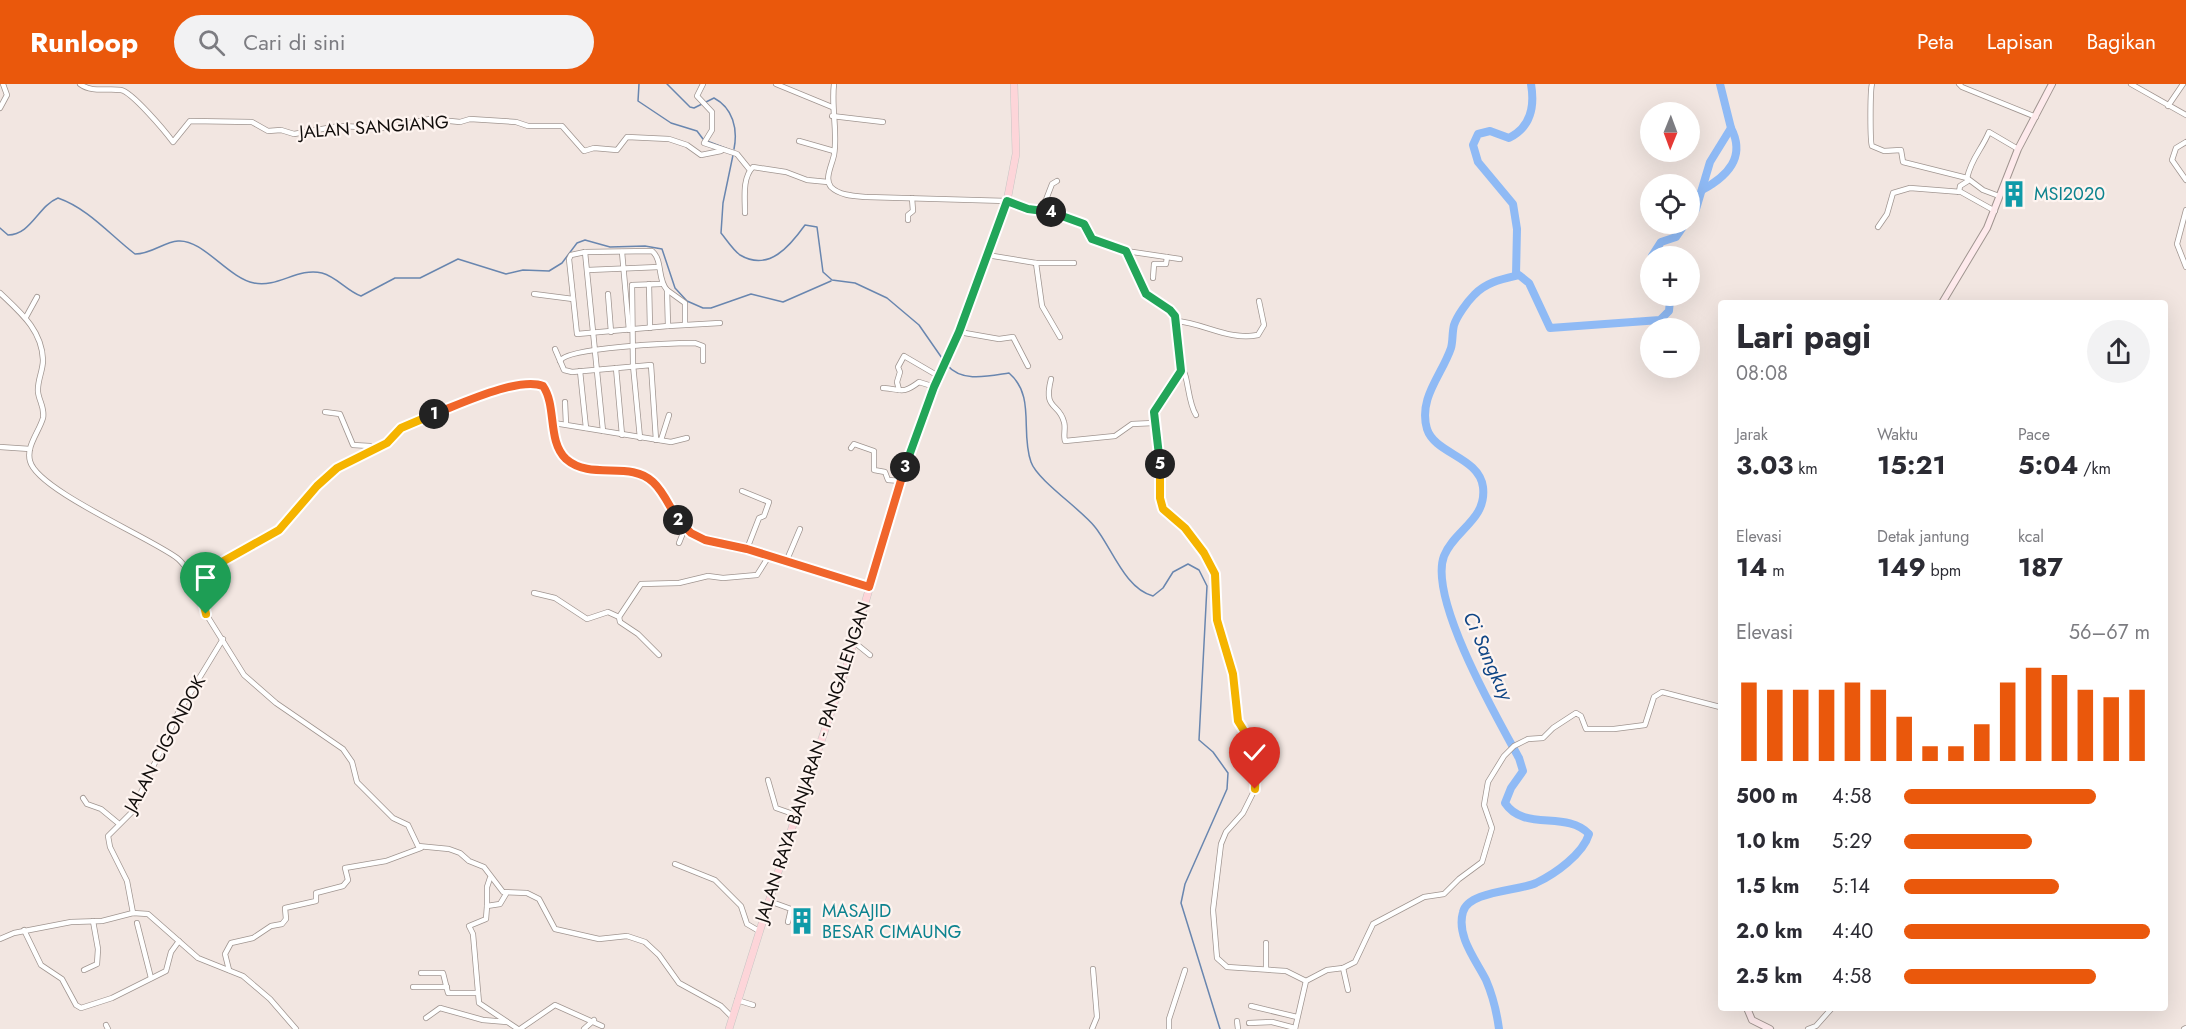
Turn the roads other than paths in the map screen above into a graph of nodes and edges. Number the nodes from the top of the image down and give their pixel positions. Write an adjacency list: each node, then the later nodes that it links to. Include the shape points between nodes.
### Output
1 (3, 84): 15 (street, via 7,95)
2 (80, 84): 23 (street, JALAN SANGIANG, via 91,89 125,91 174,142 188,122 193,121 252,122 268,130 299,134 339,126 384,128 430,119 470,119 562,126 584,152 594,148 617,150 627,137 634,135 675,141 701,155)
3 (703, 84): 23 (street, via 696,96 712,112 713,125 705,141)
4 (776, 84): 14 (street)
5 (834, 84): 14 (street)
6 (1014, 84): 33 (main road, JALAN RAYA BANJARAN - PANGALENGAN, via 1016,154)
7 (1872, 84): 26 (street, via 1872,146 1884,151 1901,150 1903,162)
8 (1959, 84): 18 (street)
9 (2052, 84): 18 (street)
10 (2131, 84): 12 (street)
11 (2183, 84): 13 (street)
12 (2141, 86): 13 (street)
13 (2168, 106): 16 (street)
14 (832, 107): 17 (street)
15 (0, 108)
16 (2186, 115)
17 (832, 116): 19 (street); 24 (street)
18 (2036, 117): 22 (street)
19 (883, 122)
20 (799, 141): 24 (street)
21 (2186, 142): 27 (street, via 2176,148 2172,160)
22 (2018, 149): 26 (street, via 1989,131 1984,145 1973,157); 31 (street)
23 (721, 151): 25 (street, via 737,154)
24 (834, 151): 29 (street)
25 (750, 170): 29 (street, via 763,167); 37 (street, via 745,187)
26 (1967, 179): 30 (street); 31 (street)
27 (2186, 180)
28 (1057, 181): 34 (street, via 1052,184)
29 (828, 182): 32 (street, via 835,190 850,195)
30 (1959, 192): 36 (street); 39 (street, via 1895,190)
31 (1999, 196): 36 (street)
32 (912, 198): 33 (street); 38 (street, via 913,211)
33 (1007, 201): 34 (street); 43 (main road, JALAN RAYA BANJARAN - PANGALENGAN)
34 (1042, 210): 40 (street, via 1084,224 1092,239)
35 (2186, 210): 49 (street, via 2176,244)
36 (1995, 211): 61 (street)
37 (745, 213)
38 (908, 220)
39 (1878, 227)
40 (1126, 251): 44 (street); 64 (street, via 1146,294 1170,310)
41 (585, 252): 42 (street); 51 (street); 60 (street, via 570,257)
42 (622, 252): 48 (street, via 652,251); 50 (street)
43 (987, 255): 46 (street); 71 (main road, JALAN RAYA BANJARAN - PANGALENGAN)
44 (1167, 257): 45 (street); 52 (street, via 1166,264 1154,264)
45 (1180, 259)
46 (1035, 262): 47 (street); 73 (street, via 1042,306)
47 (1074, 263)
48 (659, 267): 50 (street); 54 (street)
49 (2186, 267)
50 (623, 268): 51 (street); 69 (street)
51 (588, 270): 72 (street)
52 (1153, 278)
53 (649, 284): 54 (street); 68 (street); 69 (street, via 632,285)
54 (661, 284): 55 (street)
55 (667, 290): 66 (street, via 685,303); 67 (street)
56 (0, 293): 63 (street)
57 (534, 294): 60 (street)
58 (608, 294): 70 (street)
59 (37, 297): 63 (street)
60 (573, 299): 72 (street, via 577,334)
61 (1944, 300)
62 (1259, 301): 64 (street, via 1264,325 1258,335 1224,334)
63 (26, 316): 105 (street, via 43,363 38,393 44,412)
64 (1176, 321): 81 (street)
65 (720, 323): 66 (street)
66 (685, 324): 67 (street)
67 (668, 326): 68 (street)
68 (650, 328): 69 (street)
69 (630, 330): 70 (street); 74 (street)
70 (611, 332): 72 (street)
71 (959, 332): 80 (street, via 999,339 1013,337); 85 (main road, JALAN RAYA BANJARAN - PANGALENGAN)
72 (594, 334): 76 (street)
73 (1060, 337)
74 (633, 346): 76 (street); 78 (street, via 699,343 703,346); 79 (street)
75 (555, 349): 77 (street)
76 (595, 351): 77 (street, via 565,355); 83 (street)
77 (560, 361): 84 (street, via 564,370)
78 (703, 361)
79 (633, 365): 82 (street); 100 (street); 102 (street, via 651,365)
80 (1028, 366)
81 (1181, 367): 93 (street); 95 (street, via 1178,378 1155,409)
82 (616, 368): 83 (street); 99 (street)
83 (598, 370): 84 (street); 98 (street)
84 (580, 371): 97 (street)
85 (940, 376): 87 (main road, JALAN RAYA BANJARAN - PANGALENGAN); 89 (street, via 904,356 898,367)
86 (1051, 379): 95 (street, via 1049,398 1064,420 1065,441 1115,436 1132,424)
87 (934, 387): 89 (street, via 919,382 908,391); 107 (main road, JALAN RAYA BANJARAN - PANGALENGAN)
88 (883, 388): 89 (street)
89 (899, 390)
90 (565, 402): 96 (street)
91 (325, 412): 106 (street, via 340,414 353,445)
92 (669, 414): 102 (street)
93 (1196, 415)
94 (554, 423): 96 (street); 106 (street, via 547,392 543,386 528,383 411,423 387,443); 109 (street, via 566,458 594,470 635,472 646,477 661,491)
95 (1154, 423): 143 (street, via 1159,444 1161,503 1185,528 1212,567 1217,585 1217,620 1233,674 1238,721 1256,757 1255,789 1221,844 1213,910 1217,957 1227,967)
96 (566, 424): 97 (street)
97 (586, 428): 98 (street)
98 (603, 430): 99 (street)
99 (622, 435): 100 (street)
100 (640, 438): 102 (street)
101 (687, 438): 102 (street, via 676,442)
102 (659, 440)
103 (0, 447): 105 (street)
104 (850, 448): 107 (street, via 854,444 874,451 874,470 885,472 888,480)
105 (30, 449): 115 (street, via 30,463 53,486 178,559)
106 (372, 449): 115 (street, via 337,468 279,530)
107 (901, 481): 116 (main road, JALAN RAYA BANJARAN - PANGALENGAN)
108 (742, 491): 112 (street, via 769,502)
109 (685, 528): 111 (street); 112 (street, via 705,540)
110 (800, 529): 114 (street)
111 (679, 543)
112 (747, 549): 113 (street)
113 (769, 556): 114 (street); 118 (street, via 755,576 708,576 679,583 641,584)
114 (786, 562): 116 (street)
115 (197, 576): 119 (street, via 206,614)
116 (869, 587): 120 (main road, JALAN RAYA BANJARAN - PANGALENGAN)
117 (534, 593): 118 (street, via 555,598 587,619 608,612)
118 (619, 617): 121 (street)
119 (223, 639): 127 (street, JALAN CIGONDOK, via 178,713 132,812); 128 (street, via 256,687 343,749 352,762 357,782 393,818 408,825)
120 (854, 642): 122 (street); 126 (main road, JALAN RAYA BANJARAN - PANGALENGAN)
121 (659, 655)
122 (870, 655)
123 (1718, 706): 144 (street, via 1662,692 1654,698 1645,725 1591,730 1576,713 1543,738 1528,739 1514,746 1485,789 1484,805 1492,828 1482,862 1444,894 1424,897 1377,920 1367,931 1357,959)
124 (768, 780): 126 (street, via 776,808)
125 (83, 798): 127 (street)
126 (796, 815): 132 (main road, JALAN RAYA BANJARAN - PANGALENGAN)
127 (118, 823): 134 (street, JALAN CIGONDOK, via 108,839 127,881)
128 (421, 848): 130 (street, via 454,850 481,865); 147 (street, via 386,861 345,868 345,885 317,893 316,901 285,908 286,919 282,924 231,943 225,954)
129 (675, 864): 139 (street, via 715,880 741,906 747,924)
130 (490, 878): 131 (street); 133 (street, via 486,887)
131 (506, 894): 133 (street, via 500,904); 162 (street, via 527,893 539,899 557,929 599,939 627,936 645,942 679,983 721,1006)
132 (769, 901): 136 (street, via 791,909); 139 (main road, JALAN RAYA BANJARAN - PANGALENGAN)
133 (487, 906): 155 (street, via 486,919 469,926 473,934)
134 (133, 913): 135 (street); 141 (street, via 148,914)
135 (93, 921): 138 (street); 146 (street, via 97,964)
136 (788, 922)
137 (137, 923): 150 (street)
138 (24, 930): 140 (street); 150 (street, via 38,961 62,979 78,1007 112,998)
139 (759, 931): 156 (main road, JALAN RAYA BANJARAN - PANGALENGAN)
140 (0, 939)
141 (179, 941): 147 (street, via 203,961); 150 (street, via 171,952 167,970)
142 (1266, 943): 143 (street)
143 (1266, 968): 151 (street, via 1286,971)
144 (1343, 968): 151 (street, via 1327,970); 154 (street)
145 (1093, 969): 176 (street, via 1097,1017)
146 (84, 970)
147 (229, 970): 172 (street, via 254,985)
148 (1185, 970): 177 (street)
149 (421, 973): 153 (street, via 442,973)
150 (151, 978)
151 (1306, 981): 163 (street)
152 (413, 987): 153 (street)
153 (447, 987): 155 (street, via 450,993)
154 (1348, 990)
155 (477, 993): 157 (street)
156 (737, 1000): 158 (street); 162 (main road, JALAN RAYA BANJARAN - PANGALENGAN)
157 (480, 1005): 165 (street); 168 (street)
158 (753, 1005)
159 (1251, 1006): 163 (street)
160 (1748, 1011): 179 (street, via 1752,1020)
161 (1829, 1011): 180 (street)
162 (732, 1017): 175 (main road, JALAN RAYA BANJARAN - PANGALENGAN)
163 (1297, 1017): 171 (street)
164 (426, 1018): 165 (street, via 440,1008)
165 (478, 1018): 168 (street)
166 (594, 1020): 170 (street); 173 (street, via 552,1005); 174 (street)
167 (1238, 1021): 178 (street)
168 (510, 1022): 173 (street)
169 (1249, 1023): 171 (street, via 1272,1022)
170 (602, 1026)
171 (1295, 1028)
172 (296, 1029)
173 (519, 1029)
174 (584, 1029)
175 (729, 1029)
176 (1092, 1029)
177 (1168, 1029)
178 (1238, 1029)
179 (1770, 1029)
180 (1808, 1029)

